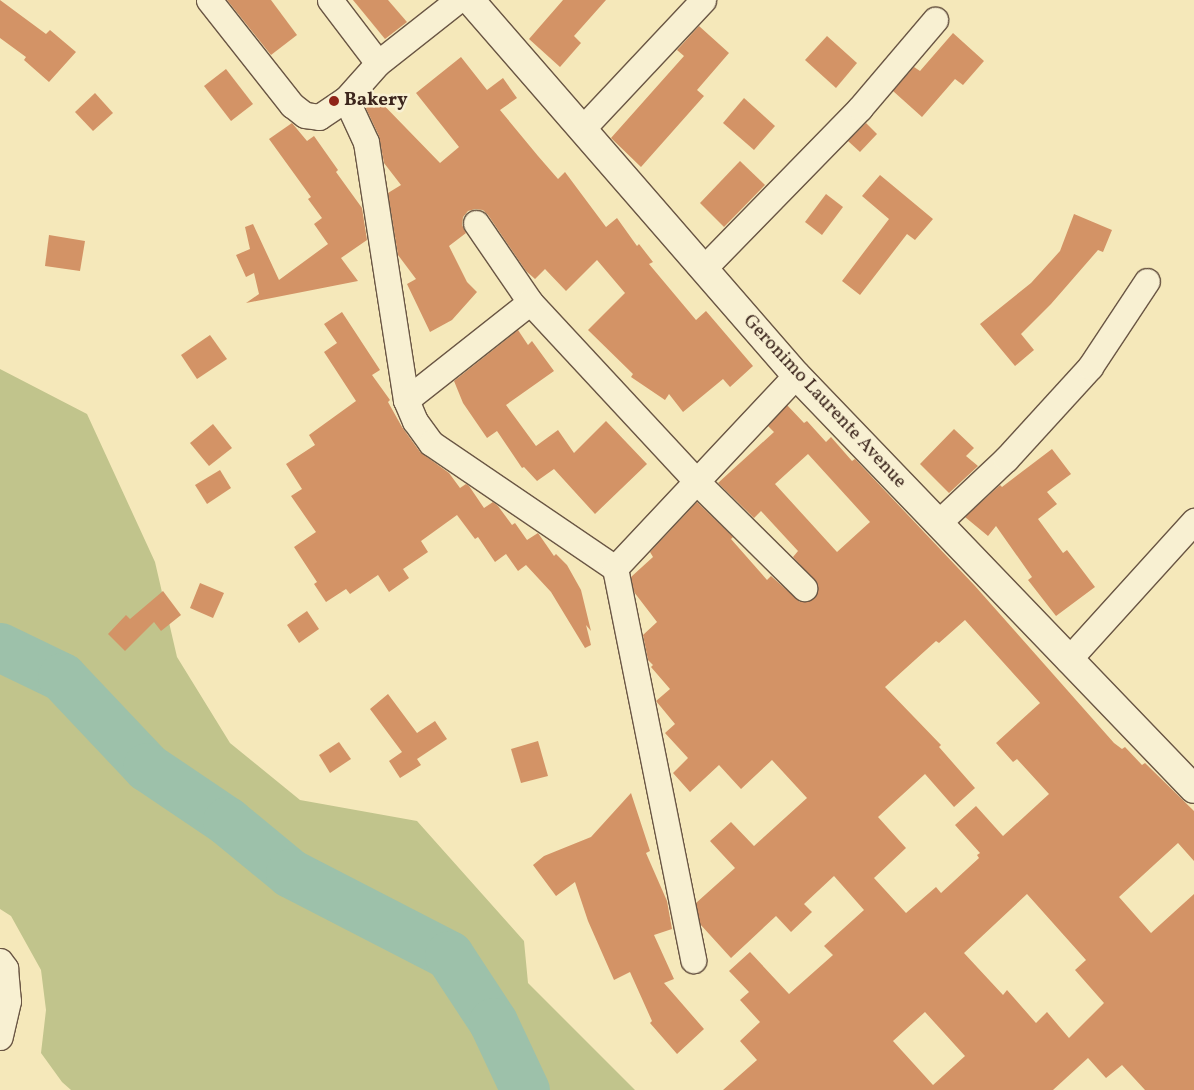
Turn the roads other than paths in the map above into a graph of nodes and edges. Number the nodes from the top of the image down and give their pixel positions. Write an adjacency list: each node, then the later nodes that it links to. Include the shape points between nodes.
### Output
1 (208, 0): 8 (street, via 292,105 305,115 319,117)
2 (330, 0): 7 (street)
3 (458, 0): 7 (street)
4 (470, 0): 9 (street, Geronimo Laurente Avenue)
5 (703, 0): 9 (street)
6 (935, 20): 11 (street, via 860,108)
7 (378, 64): 8 (street)
8 (346, 99): 15 (street, via 366,142)
9 (582, 129): 11 (street, Geronimo Laurente Avenue)
10 (476, 224): 13 (street)
11 (703, 269): 14 (street, Geronimo Laurente Avenue)
12 (1147, 280): 18 (street, via 1090,367 1006,459)
13 (530, 302): 15 (street); 16 (street)
14 (796, 375): 16 (street); 18 (street, Geronimo Laurente Avenue)
15 (406, 400): 19 (street, via 415,421 431,444)
16 (697, 482): 19 (street); 20 (street)
17 (1194, 521): 21 (street)
18 (938, 523): 21 (street, Geronimo Laurente Avenue)
19 (615, 568): 23 (street)
20 (804, 588)
21 (1068, 660): 22 (street, Geronimo Laurente Avenue)
22 (1190, 776)
23 (693, 960)
24 (0, 961): 25 (street, via 5,968 8,1001)
25 (0, 1037)

